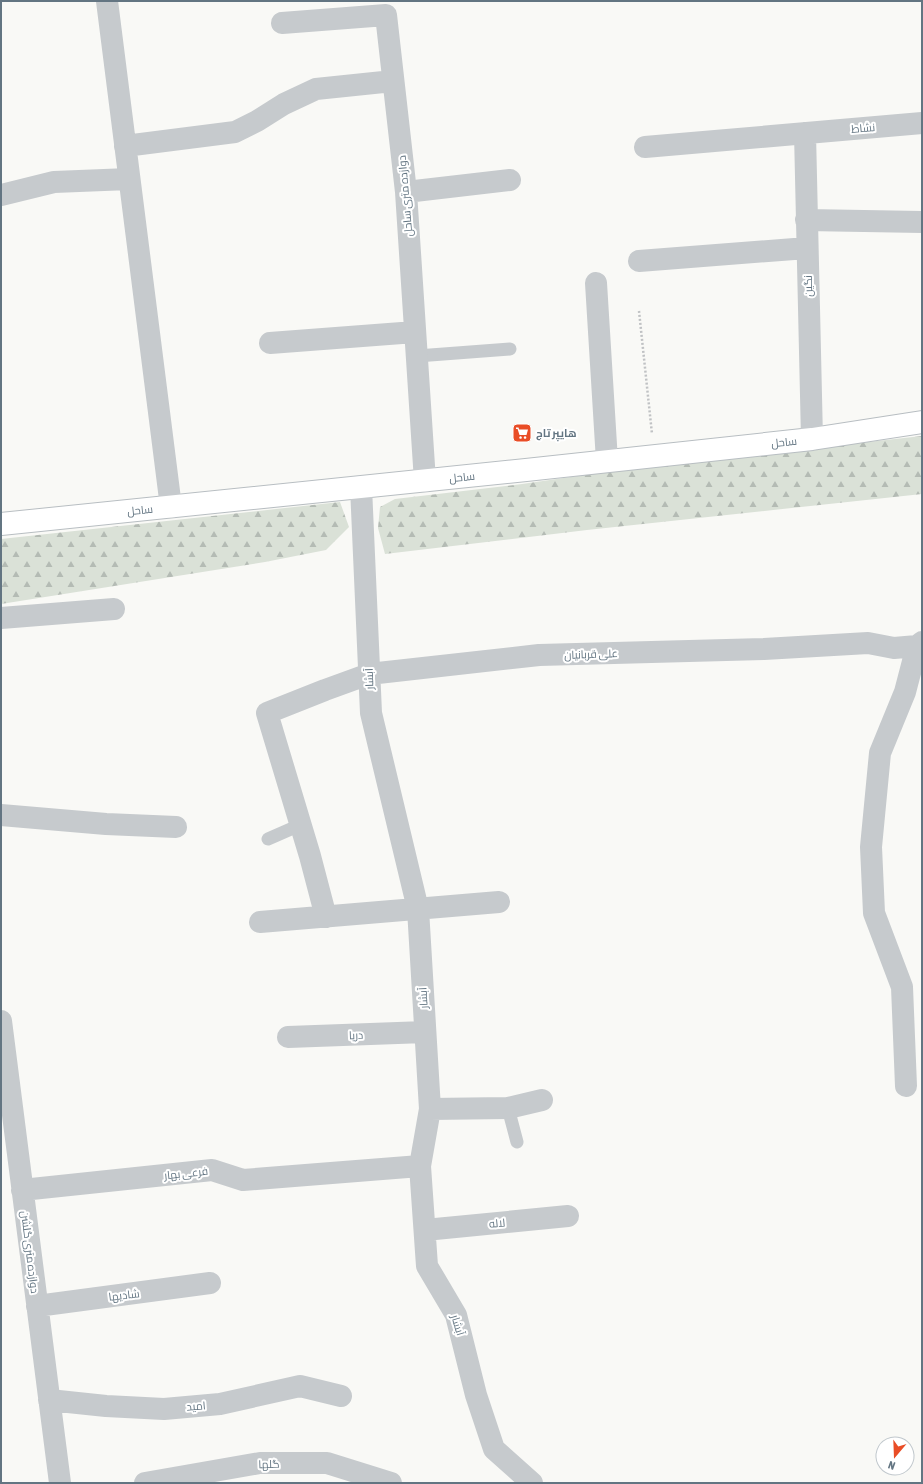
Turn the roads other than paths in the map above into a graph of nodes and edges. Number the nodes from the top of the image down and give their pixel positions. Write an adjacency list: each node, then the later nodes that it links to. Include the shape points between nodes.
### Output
1 (107, 1): 6 (street)
2 (282, 23): 3 (street, دوازده متری ساحل, via 386,15)
3 (393, 81): 6 (street, via 316,89 235,132); 10 (street, دوازده متری ساحل)
4 (922, 123): 5 (street, نشاط)
5 (804, 133): 7 (street, نشاط); 12 (street, نگین)
6 (125, 146): 8 (street)
7 (645, 147)
8 (129, 179): 11 (street, via 54,182); 26 (street)
9 (510, 180): 10 (street)
10 (406, 192): 17 (street, دوازده متری ساحل)
11 (1, 195)
12 (806, 220): 13 (street); 14 (street, نگین)
13 (922, 222)
14 (807, 248): 15 (street); 22 (street, نگین)
15 (639, 260)
16 (596, 283): 23 (street)
17 (415, 332): 18 (street); 20 (street, دوازده متری ساحل)
18 (270, 343)
19 (510, 349): 20 (lane)
20 (417, 356): 24 (street, دوازده متری ساحل)
21 (922, 422): 22 (street, ساحل)
22 (812, 439): 23 (street, ساحل)
23 (606, 462): 24 (street, ساحل)
24 (425, 481): 25 (street, ساحل)
25 (361, 487): 26 (street, ساحل); 31 (street, آبشار)
26 (171, 507): 27 (street, ساحل)
27 (1, 524)
28 (114, 609): 29 (street)
29 (1, 618)
30 (919, 644): 31 (street, علی قربانیان, via 894,648 868,643 539,656); 43 (street, via 905,692 880,753 871,847 874,913 902,987)
31 (369, 674): 33 (street, علی قربانیان, via 267,714); 37 (street, آبشار, via 371,713)
32 (1, 814): 34 (street)
33 (300, 825): 35 (lane); 38 (street)
34 (176, 828)
35 (268, 839)
36 (499, 902): 37 (street)
37 (418, 909): 38 (street); 41 (street, آبشار)
38 (326, 917): 39 (street)
39 (260, 922)
40 (1, 1021): 49 (street, دوازده متری گلشن)
41 (425, 1032): 42 (street, دریا); 46 (street, آبشار)
42 (288, 1037)
43 (906, 1086)
44 (542, 1100): 45 (street)
45 (508, 1108): 46 (street); 47 (lane)
46 (430, 1109): 48 (street, آبشار)
47 (517, 1142)
48 (420, 1166): 49 (street, فرعی بهار, via 243,1180 212,1170); 51 (street, آبشار)
49 (22, 1190): 53 (street, دوازده متری گلشن)
50 (568, 1216): 51 (street, لاله)
51 (425, 1230): 56 (street, آبشار, via 428,1266 456,1315 476,1395 494,1449)
52 (210, 1283): 53 (street, شادیها)
53 (37, 1306): 55 (street, دوازده متری گلشن)
54 (340, 1396): 55 (street, امید, via 300,1386 220,1404 164,1409)
55 (49, 1400): 57 (street, دوازده متری گلشن)
56 (523, 1480)
57 (60, 1483)
58 (145, 1483): 59 (street, گلها, via 260,1463 327,1463)
59 (391, 1483)

